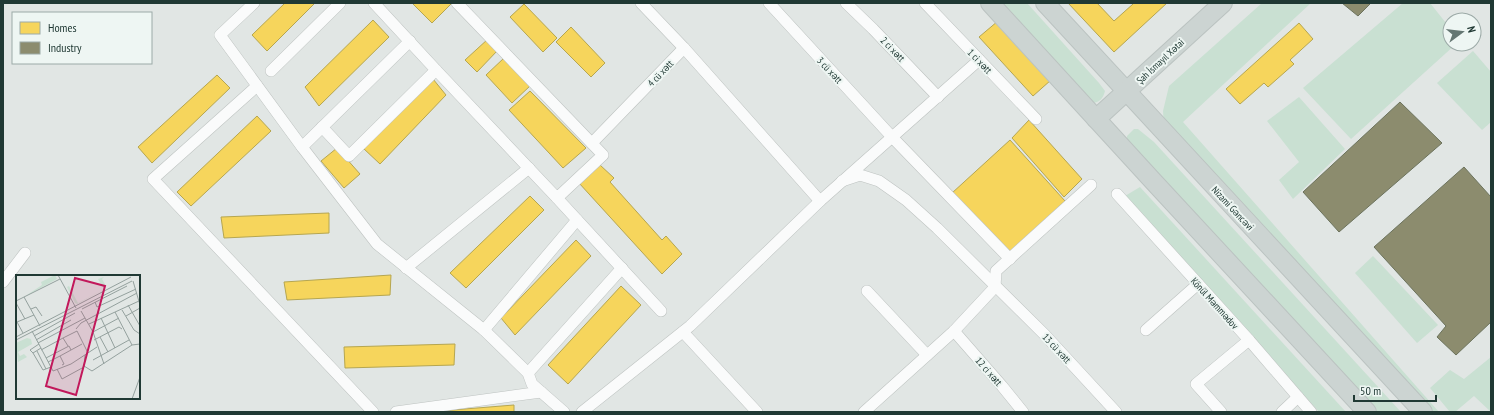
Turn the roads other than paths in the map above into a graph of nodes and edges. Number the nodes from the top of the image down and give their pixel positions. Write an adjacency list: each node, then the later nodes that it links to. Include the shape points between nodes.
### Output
1 (254, 3): 17 (street, via 220,35)
2 (340, 3): 16 (street)
3 (374, 3): 12 (street)
4 (457, 3): 24 (street)
5 (641, 3): 13 (street)
6 (769, 3): 23 (street, 3 cü xətt)
7 (846, 3): 19 (street, 2 ci xətt)
8 (925, 3): 14 (street, 1 ci xətt)
9 (990, 3): 20 (main road)
10 (1045, 3): 18 (main road, Nizami Gəncəvi)
11 (1223, 3): 18 (main road, Şah İsmayıl Xətai)
12 (410, 41): 15 (street); 22 (street)
13 (684, 48): 24 (street, 4 cü xətt); 31 (street)
14 (979, 60): 19 (street); 21 (street, 1 ci xətt)
15 (436, 70): 22 (street, via 349,156); 26 (street)
16 (270, 71)
17 (257, 86): 25 (street); 51 (street, via 153,179)
18 (1127, 91): 20 (main road, Şah İsmayıl Xətai); 63 (main road, Nizami Gəncəvi)
19 (938, 97): 23 (street)
20 (1096, 119): 62 (main road)
21 (1036, 120)
22 (322, 127): 25 (street)
23 (892, 137): 27 (street); 34 (street, 3 cü xətt)
24 (592, 143): 30 (street, via 603,155)
25 (302, 148): 35 (street, via 377,244)
26 (529, 168): 30 (street); 35 (street)
27 (842, 181): 31 (street); 39 (street, 13 cü xətt, via 860,175 879,180 937,228)
28 (1091, 185): 34 (street)
29 (1118, 194): 38 (street, Könül Məmmədov)
30 (557, 198): 32 (street)
31 (820, 201): 45 (street)
32 (577, 220): 36 (street); 42 (street)
33 (25, 253): 37 (street)
34 (1010, 259): 39 (street, via 996,271)
35 (406, 268): 42 (street)
36 (622, 268): 41 (street); 48 (street)
37 (3, 282)
38 (1198, 284): 43 (street); 46 (street, Könül Məmmədov)
39 (995, 287): 44 (street); 58 (street, 13 cü xətt, via 1045,335)
40 (867, 291): 47 (street)
41 (661, 311)
42 (484, 330): 48 (street)
43 (1146, 330)
44 (954, 331): 47 (street); 57 (street, 12 ci xətt)
45 (683, 332): 54 (street); 55 (street)
46 (1249, 340): 50 (street, Könül Məmmədov); 59 (street, via 1196,384)
47 (927, 355): 56 (street)
48 (528, 373): 49 (street, via 532,384)
49 (541, 392): 52 (street); 53 (street)
50 (1298, 397): 60 (street); 61 (street, Könül Məmmədov)
51 (373, 412)
52 (396, 412)
53 (564, 412)
54 (582, 412)
55 (757, 412)
56 (864, 412)
57 (1023, 412)
58 (1116, 412)
59 (1222, 412)
60 (1282, 412)
61 (1312, 412)
62 (1367, 412)
63 (1423, 412)

